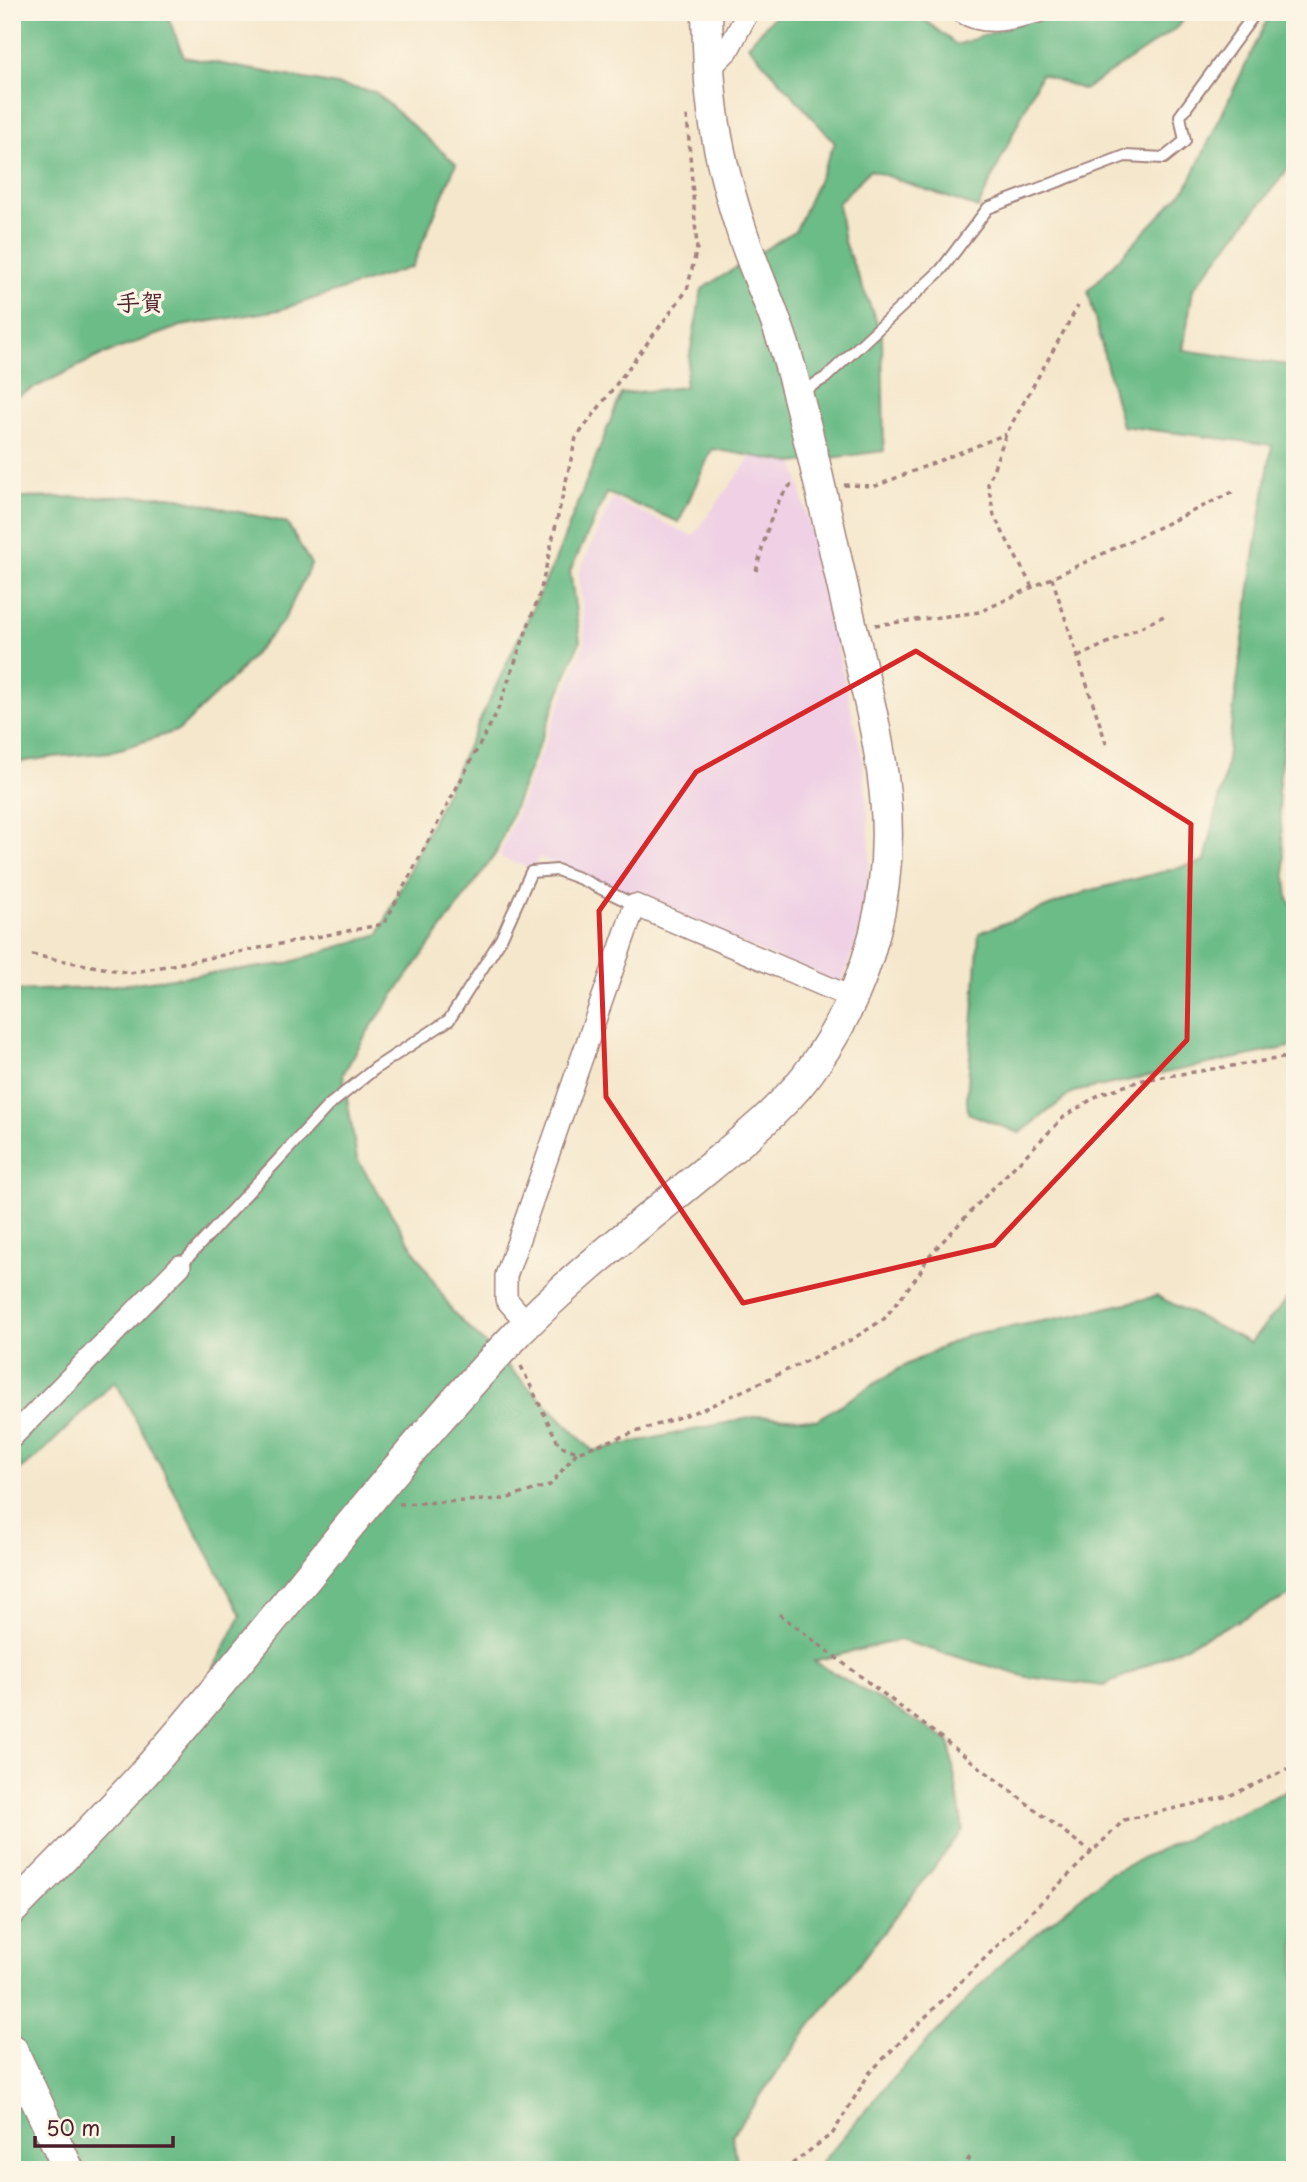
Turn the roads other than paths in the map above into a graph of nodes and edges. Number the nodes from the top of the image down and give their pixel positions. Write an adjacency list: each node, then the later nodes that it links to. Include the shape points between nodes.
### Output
1 (707, 12): 6 (street)
2 (748, 12): 6 (street, via 728,50)
3 (962, 12): 4 (street, via 995,22)
4 (1038, 12)
5 (1256, 12): 7 (lane, via 1180,116 1185,141 1164,158 1125,156 988,208 941,270 825,378)
6 (709, 69): 7 (street, via 726,177)
7 (797, 395): 9 (street, via 885,790 885,877 867,961)
8 (635, 905): 9 (street); 10 (lane, via 557,870 531,872 501,939 449,1020 328,1106); 11 (street, via 506,1276 506,1299)
9 (853, 998): 11 (street, via 813,1067 786,1100)
10 (180, 1266): 12 (street)
11 (518, 1332): 13 (street, via 420,1440 144,1773)
12 (12, 1437)
13 (12, 1910)
14 (12, 2049): 15 (street)
15 (69, 2170)

